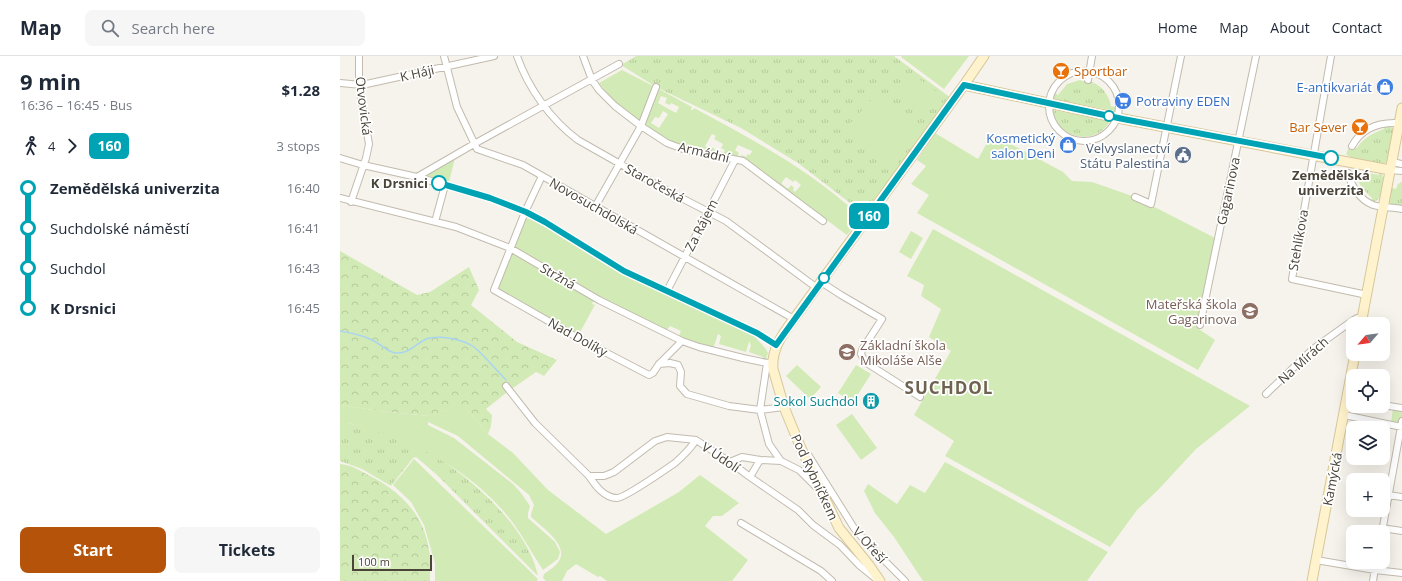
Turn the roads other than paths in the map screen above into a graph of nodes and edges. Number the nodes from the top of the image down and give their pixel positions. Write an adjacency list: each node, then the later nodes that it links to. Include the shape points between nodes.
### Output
1 (359, 56): 18 (street, Otvovická)
2 (444, 56): 12 (street)
3 (494, 56): 12 (street, K Háji)
4 (517, 56): 21 (street, Staročeská, via 525,77)
5 (583, 56): 14 (street, Armádní)
6 (984, 56): 17 (street)
7 (1092, 56): 13 (street)
8 (1181, 56): 26 (street)
9 (1256, 56): 27 (street, Gagarinova)
10 (1331, 56): 30 (street, Stehlíkova)
11 (619, 64): 14 (street)
12 (446, 67): 18 (street, K Háji); 28 (street, via 457,107)
13 (1090, 72): 15 (street); 20 (street, via 1075,72 1062,78 1052,91); 23 (street, via 1104,77 1115,90 1118,102)
14 (592, 80): 21 (street); 25 (street, Armádní, via 614,106)
15 (1088, 80)
16 (340, 83): 18 (street, K Háji)
17 (964, 85): 20 (street); 54 (street)
18 (360, 86): 35 (street, Otvovická, via 369,144)
19 (656, 87): 25 (street)
20 (1049, 103): 23 (street); 23 (street, via 1050,116 1056,127 1065,136 1077,140 1091,140 1103,136 1110,130)
21 (545, 106): 28 (street); 33 (street, Staročeská, via 578,140)
22 (1402, 108): 24 (street)
23 (1117, 117): 26 (street)
24 (1399, 123): 29 (street, via 1373,126 1362,133); 36 (street)
25 (641, 126): 32 (street, Armádní, via 683,149); 33 (street)
26 (1166, 127): 27 (street); 42 (street, via 1151,204)
27 (1239, 140): 30 (street); 59 (street, Gagarinova)
28 (474, 144): 39 (street, Novosuchdolská, via 477,149 522,165); 40 (street)
29 (1352, 146)
30 (1313, 154): 36 (street); 56 (street, Stehlíkova, via 1292,279)
31 (340, 158): 35 (street)
32 (735, 160): 48 (street, Za Rájem); 50 (street, Armádní, via 743,161 817,212)
33 (620, 164): 45 (street); 48 (street, Staročeská)
34 (1402, 164): 36 (street)
35 (363, 165): 40 (street); 44 (street, Otvovická)
36 (1391, 166): 37 (street); 46 (street)
37 (1402, 171)
38 (1348, 173): 46 (street, via 1360,195 1373,205)
39 (542, 176): 45 (street, Novosuchdolská); 49 (street)
40 (417, 177): 41 (street)
41 (445, 185): 49 (street); 51 (street)
42 (1135, 197)
43 (340, 198): 44 (street, Stržná)
44 (351, 202): 51 (street, Stržná)
45 (595, 206): 53 (street, Novosuchdolská)
46 (1383, 206): 47 (street); 56 (street)
47 (1402, 208)
48 (708, 211): 53 (street, Za Rájem); 54 (street, Staročeská)
49 (526, 212): 52 (street); 55 (street, via 624,271)
50 (823, 221)
51 (435, 222): 52 (street, Stržná, via 456,227)
52 (510, 248): 61 (street, Stržná, via 599,300); 64 (street, Nad Dolíky, via 494,290 644,374 653,373)
53 (685, 257): 55 (street, Za Rájem); 58 (street, Novosuchdolská)
54 (819, 285): 58 (street); 67 (street, Staročeská, via 882,319 862,350 862,358 874,369)
55 (667, 291): 62 (street, via 757,333)
56 (1367, 295): 57 (street)
57 (1363, 317)
58 (794, 319): 62 (street)
59 (1200, 325)
60 (1346, 325): 66 (street, Na Mírách, via 1313,349)
61 (682, 341): 63 (street, Stržná, via 698,347); 64 (street, Nad Dolíky)
62 (776, 345): 63 (street)
63 (770, 362): 69 (street, Pod Rybníčkem); 72 (street)
64 (659, 364): 72 (street, via 678,365 681,372 680,386 687,394 729,406)
65 (506, 386): 82 (street, via 535,423)
66 (1266, 394)
67 (920, 397)
68 (1390, 406): 70 (street)
69 (784, 407): 72 (street); 76 (street, Pod Rybníčkem)
70 (1402, 408)
71 (1346, 409): 73 (street, Kamýcká)
72 (760, 410): 80 (street, via 769,444)
73 (1344, 415): 74 (street); 91 (street, Kamýcká)
74 (1402, 425): 78 (street)
75 (696, 440): 79 (street, V Údolí); 82 (street, V Údolí, via 661,438 614,472 604,476); 82 (street, via 675,463 627,495 617,498 606,495)
76 (800, 446): 85 (street, Pod Rybníčkem); 96 (street, V Ořeší, via 806,451 854,528)
77 (760, 460): 79 (street, via 742,457); 80 (street); 83 (street)
78 (1395, 461): 81 (street); 84 (street)
79 (730, 462): 83 (street, V Údolí)
80 (781, 462): 85 (street, via 799,470)
81 (1402, 462)
82 (589, 476)
83 (750, 477): 95 (street, V Údolí, via 798,510)
84 (1390, 485)
85 (823, 495): 95 (street, Pod Rybníčkem, via 839,528)
86 (1390, 495): 87 (street)
87 (1402, 497)
88 (741, 523): 94 (street)
89 (1390, 530): 90 (street)
90 (1402, 531)
91 (1316, 560): 92 (street); 97 (street, Kamýcká)
92 (1375, 570): 93 (street); 98 (street)
93 (1402, 573)
94 (832, 581)
95 (879, 581)
96 (905, 581)
97 (1312, 581)
98 (1373, 581)

